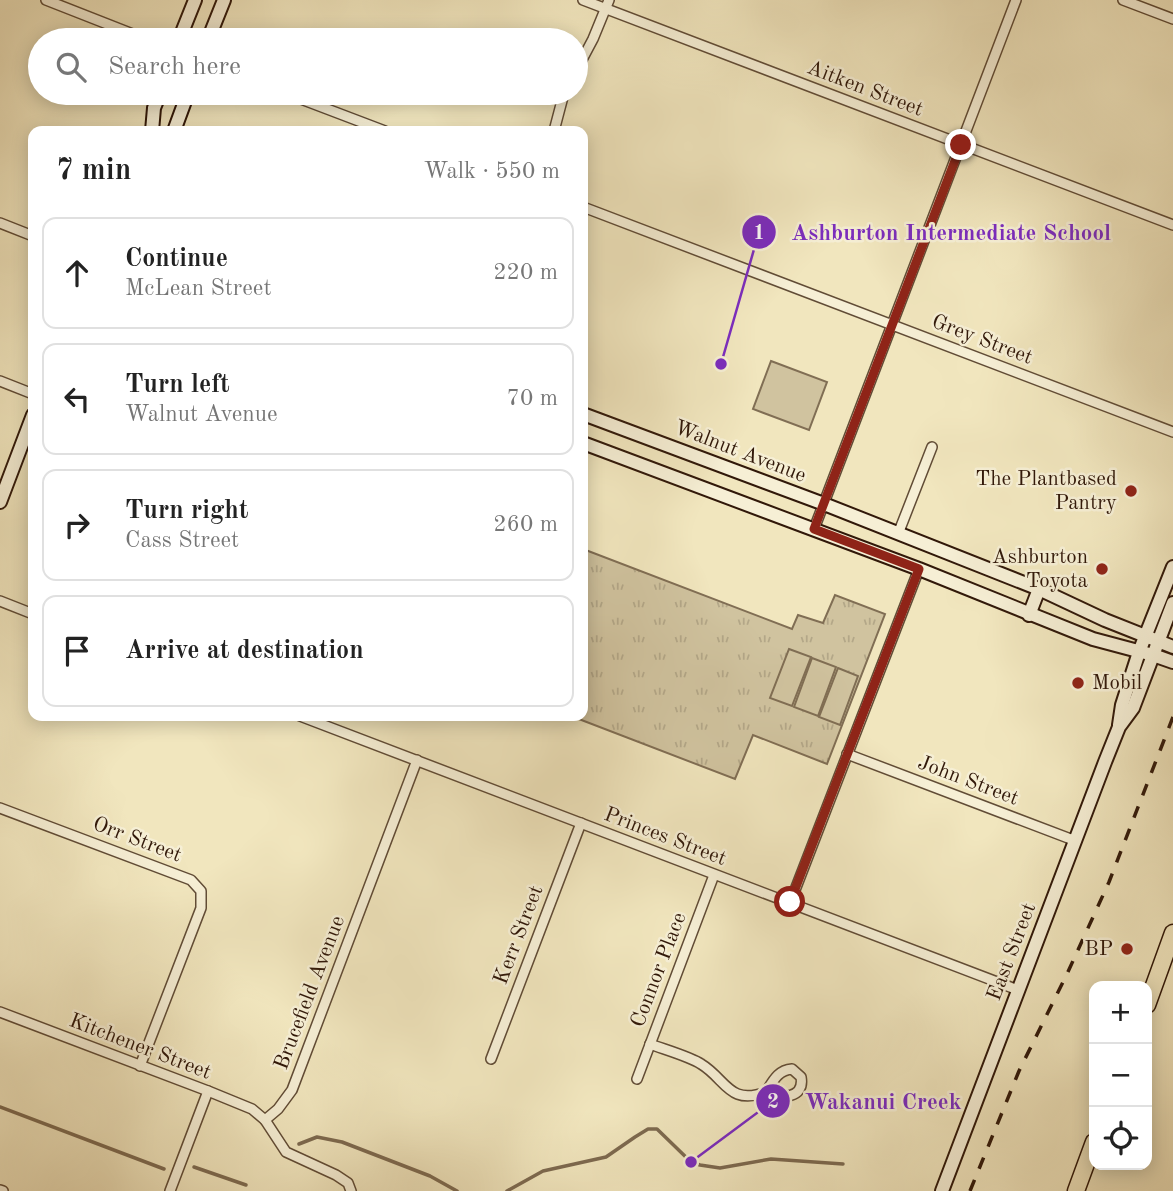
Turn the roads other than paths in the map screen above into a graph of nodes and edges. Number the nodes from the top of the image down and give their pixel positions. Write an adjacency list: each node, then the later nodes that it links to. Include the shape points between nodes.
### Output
1 (46, 0): 9 (street)
2 (195, 0): 10 (street)
3 (224, 0): 11 (street)
4 (583, 0): 7 (street, Aitken Street)
5 (1016, 0): 21 (street)
6 (1123, 0): 8 (street)
7 (607, 4): 12 (street); 21 (street, Aitken Street)
8 (1173, 19)
9 (117, 28)
10 (184, 28)
11 (213, 28)
12 (588, 48)
13 (155, 105): 17 (street)
14 (184, 105): 18 (street)
15 (317, 105): 19 (street)
16 (561, 105): 20 (street)
17 (152, 126)
18 (176, 126)
19 (372, 126)
20 (555, 126)
21 (961, 145): 24 (street, Aitken Street); 26 (street)
22 (588, 209): 26 (street, Grey Street)
23 (0, 223): 25 (street)
24 (1173, 225)
25 (28, 234)
26 (892, 325): 31 (street, Grey Street); 35 (street)
27 (0, 381): 28 (street)
28 (28, 392)
29 (588, 416): 35 (street, Walnut Avenue)
30 (28, 428): 34 (street)
31 (1173, 432)
32 (588, 445): 36 (street)
33 (932, 447): 37 (street)
34 (0, 502)
35 (824, 504): 36 (street); 37 (street, Walnut Avenue)
36 (814, 529): 39 (street)
37 (898, 534): 40 (street, Walnut Avenue)
38 (1173, 567): 45 (street, East Street)
39 (919, 569): 44 (street); 53 (street)
40 (1039, 589): 44 (street); 45 (street, Walnut Avenue)
41 (0, 601): 43 (street)
42 (1173, 604): 46 (street, East Street)
43 (28, 612)
44 (1029, 615): 48 (street)
45 (1146, 635): 46 (street, Walnut Avenue); 48 (street, East Street)
46 (1158, 641): 47 (street, Walnut Avenue); 49 (street, East Street)
47 (1173, 647)
48 (1139, 652): 49 (street); 52 (street, East Street)
49 (1153, 655): 50 (street); 52 (street, East Street, via 1133,708)
50 (1173, 662)
51 (328, 721): 54 (street, Princes Street)
52 (1119, 727): 57 (street, East Street)
53 (847, 754): 57 (street, John Street); 59 (street)
54 (417, 760): 56 (street, Princes Street); 70 (street, Brucefield Avenue, via 292,1090)
55 (0, 808): 66 (street, Orr Street, via 191,880 201,891 201,908)
56 (581, 823): 58 (street, Princes Street); 65 (street, Kerr Street)
57 (1076, 841): 61 (street, East Street)
58 (714, 875): 59 (street, Princes Street); 64 (street, Connor Place)
59 (790, 902): 61 (street, Princes Street)
60 (1173, 933): 62 (highway)
61 (1018, 990): 74 (street, East Street)
62 (1152, 991)
63 (0, 1012): 66 (street, Kitchener Street)
64 (650, 1044): 67 (street, Connor Place); 69 (street, via 701,1063 730,1091 748,1096)
65 (491, 1059)
66 (140, 1066): 68 (street, Kitchener Street)
67 (637, 1079)
68 (208, 1091): 70 (street, Kitchener Street, via 252,1109); 72 (street)
69 (766, 1092)
70 (265, 1120): 73 (street, via 286,1152 342,1179)
71 (1089, 1156): 75 (highway)
72 (170, 1191)
73 (351, 1191)
74 (942, 1191)
75 (1076, 1191)

